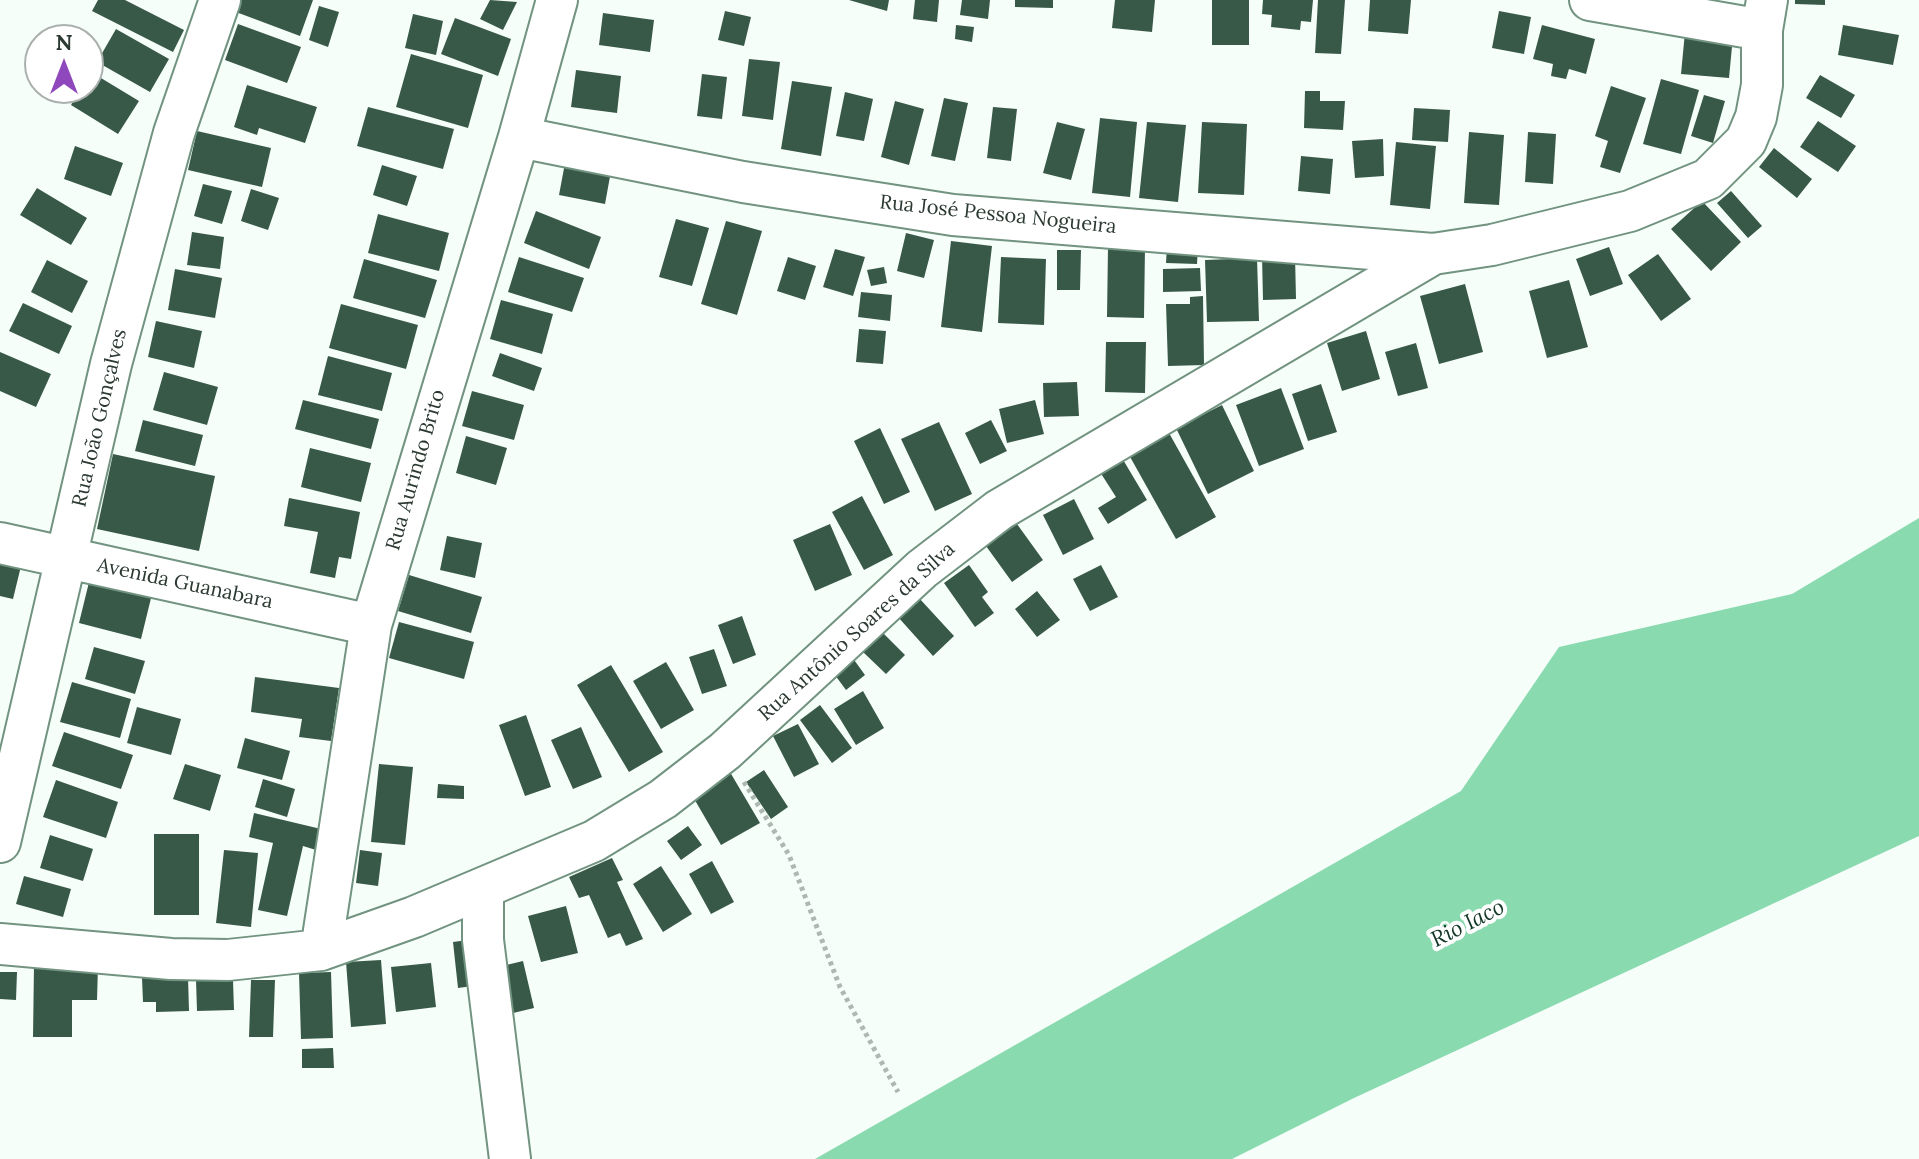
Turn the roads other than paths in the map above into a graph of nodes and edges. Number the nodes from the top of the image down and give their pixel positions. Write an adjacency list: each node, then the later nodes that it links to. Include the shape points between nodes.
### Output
1 (220, 0): 8 (street, Rua João Gonçalves, via 174,133 111,364)
2 (557, 0): 5 (street, Rua Aurindo Brito)
3 (1590, 0): 4 (street)
4 (1764, 15): 6 (street, Rua Antônio Soares da Silva, via 1756,117 1746,141 1708,179 1630,211)
5 (519, 137): 6 (street, Rua José Pessoa Nogueira, via 743,182 953,215); 9 (street, Rua Aurindo Brito)
6 (1433, 254): 11 (street, Rua Antônio Soares da Silva, via 999,510 922,569 725,751 663,799 594,841)
7 (0, 543): 8 (street, Avenida Guanabara)
8 (67, 558): 9 (street, Avenida Guanabara); 10 (street, Rua João Gonçalves)
9 (371, 625): 13 (street, Rua Aurindo Brito)
10 (0, 842)
11 (483, 889): 13 (street, Rua Antônio Soares da Silva); 14 (street, via 483,940)
12 (0, 944): 13 (street, Rua Antônio Soares da Silva, via 200,960)
13 (321, 950)
14 (510, 1159)

